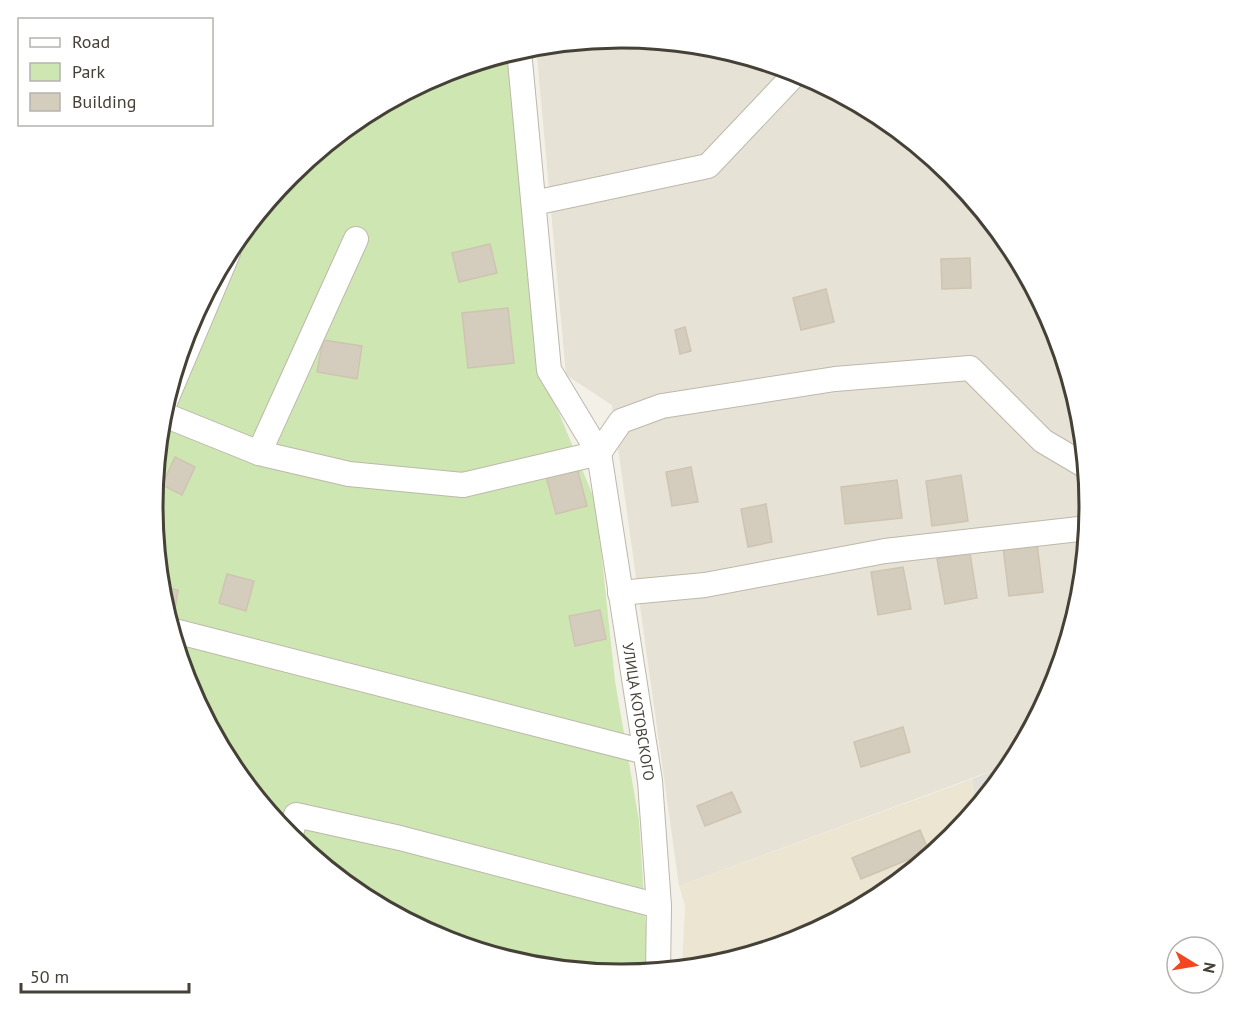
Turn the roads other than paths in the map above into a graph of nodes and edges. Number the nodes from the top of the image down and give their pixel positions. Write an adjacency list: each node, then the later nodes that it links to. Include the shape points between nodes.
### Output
1 (520, 60): 3 (street)
2 (789, 80): 3 (street, via 708,166)
3 (534, 203): 7 (street, via 549,370)
4 (356, 239): 6 (street)
5 (172, 418): 6 (street)
6 (259, 453): 7 (street, via 350,474 463,485)
7 (599, 453): 8 (street, via 621,422 662,406 835,379 970,368 1043,441); 10 (street, УЛИЦА КОТОВСКОГО)
8 (1077, 461)
9 (1079, 529): 10 (street, via 885,551 705,585)
10 (620, 593): 12 (street, УЛИЦА КОТОВСКОГО)
11 (181, 633): 12 (street)
12 (645, 752): 14 (street, УЛИЦА КОТОВСКОГО)
13 (293, 827): 14 (street, via 296,815)
14 (659, 906): 15 (street, УЛИЦА КОТОВСКОГО)
15 (658, 963)

